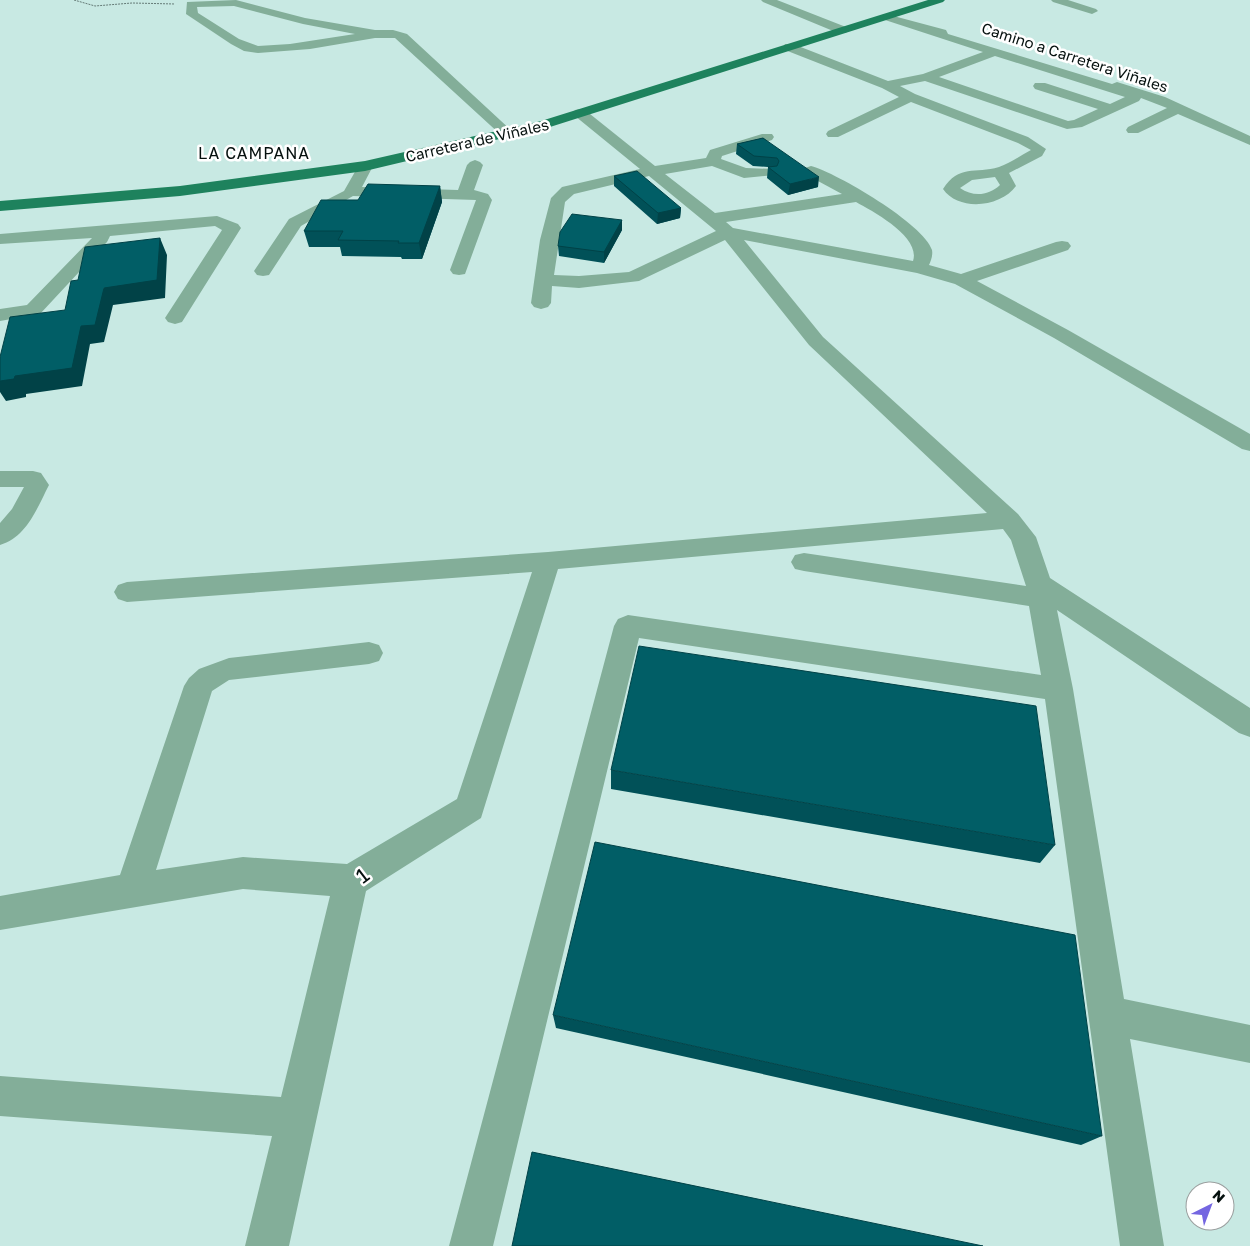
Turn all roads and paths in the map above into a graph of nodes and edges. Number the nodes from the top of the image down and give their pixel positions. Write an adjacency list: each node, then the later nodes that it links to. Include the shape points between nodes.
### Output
1 (74, 0): 5 (path, via 85,6 102,7 130,3)
2 (766, 0): 9 (street)
3 (939, 0): 7 (main road, Carretera de Viñales)
4 (1057, 0): 6 (street)
5 (191, 4): 10 (street, via 234,3 303,21); 10 (street, via 192,14 248,48 272,49)
6 (1092, 11)
7 (886, 16): 8 (street, Camino a Carretera Viñales); 9 (main road, Carretera de Viñales)
8 (925, 28): 12 (street); 19 (street, Camino a Carretera Viñales)
9 (842, 30): 11 (main road, Carretera de Viñales)
10 (375, 34): 23 (street, via 394,33 403,37)
11 (789, 47): 17 (street); 21 (main road, Carretera de Viñales)
12 (995, 52): 13 (street); 20 (street, via 1134,96)
13 (967, 62): 14 (street); 15 (street)
14 (985, 68)
15 (926, 77): 17 (street); 20 (street, via 1068,125)
16 (1030, 83): 20 (street)
17 (887, 84): 18 (street)
18 (910, 97): 24 (street); 32 (street, via 1039,149 1037,153)
19 (1179, 108): 22 (street); 26 (street, Camino a Carretera Viñales)
20 (1111, 109)
21 (580, 113): 23 (main road, Carretera de Viñales); 30 (street)
22 (1133, 130)
23 (507, 133): 29 (main road, Carretera de Viñales)
24 (833, 134)
25 (767, 137): 27 (street, via 715,153)
26 (1250, 140)
27 (713, 161): 30 (street); 33 (street, via 744,173)
28 (475, 165): 35 (street)
29 (365, 166): 34 (street); 37 (main road, Carretera de Viñales, via 180,191)
30 (652, 171): 38 (street); 46 (street, via 568,190 557,201)
31 (811, 171): 36 (street)
32 (1000, 171)
33 (768, 172)
34 (352, 191): 35 (street); 45 (street, via 295,223)
35 (464, 194): 44 (street, via 484,198)
36 (856, 197): 38 (street); 43 (street, via 900,223 919,241 924,256)
37 (0, 206)
38 (712, 219): 40 (street)
39 (101, 232): 41 (street); 49 (street, via 101,238 34,310); 50 (street, via 217,222 232,228)
40 (728, 232): 43 (street); 46 (street, via 633,277 579,282); 53 (street, via 816,341)
41 (0, 239)
42 (1062, 246): 47 (street)
43 (920, 268): 47 (street)
44 (459, 270)
45 (263, 271)
46 (543, 280): 48 (street)
47 (962, 280): 51 (street)
48 (542, 302)
49 (0, 315)
50 (175, 318)
51 (1250, 444)
52 (0, 479): 54 (street, via 33,479 37,485 13,526)
53 (1009, 520): 55 (street); 57 (street, via 1023,537)
54 (0, 536)
55 (548, 561): 58 (street); 62 (street, 1, via 470,808)
56 (804, 562): 57 (street)
57 (1040, 591): 60 (street); 61 (street)
58 (126, 592)
59 (369, 653): 63 (street, via 229,669 204,680 199,686)
60 (1058, 688): 65 (street); 70 (street, via 628,626)
61 (1250, 724)
62 (351, 881): 63 (street, via 243,873); 68 (street, 1)
63 (132, 890): 64 (street)
64 (0, 913)
65 (1107, 1015): 66 (street); 71 (street)
66 (1250, 1044)
67 (0, 1096): 68 (street)
68 (297, 1118): 69 (street, 1)
69 (266, 1246)
70 (471, 1246)
71 (1142, 1246)

